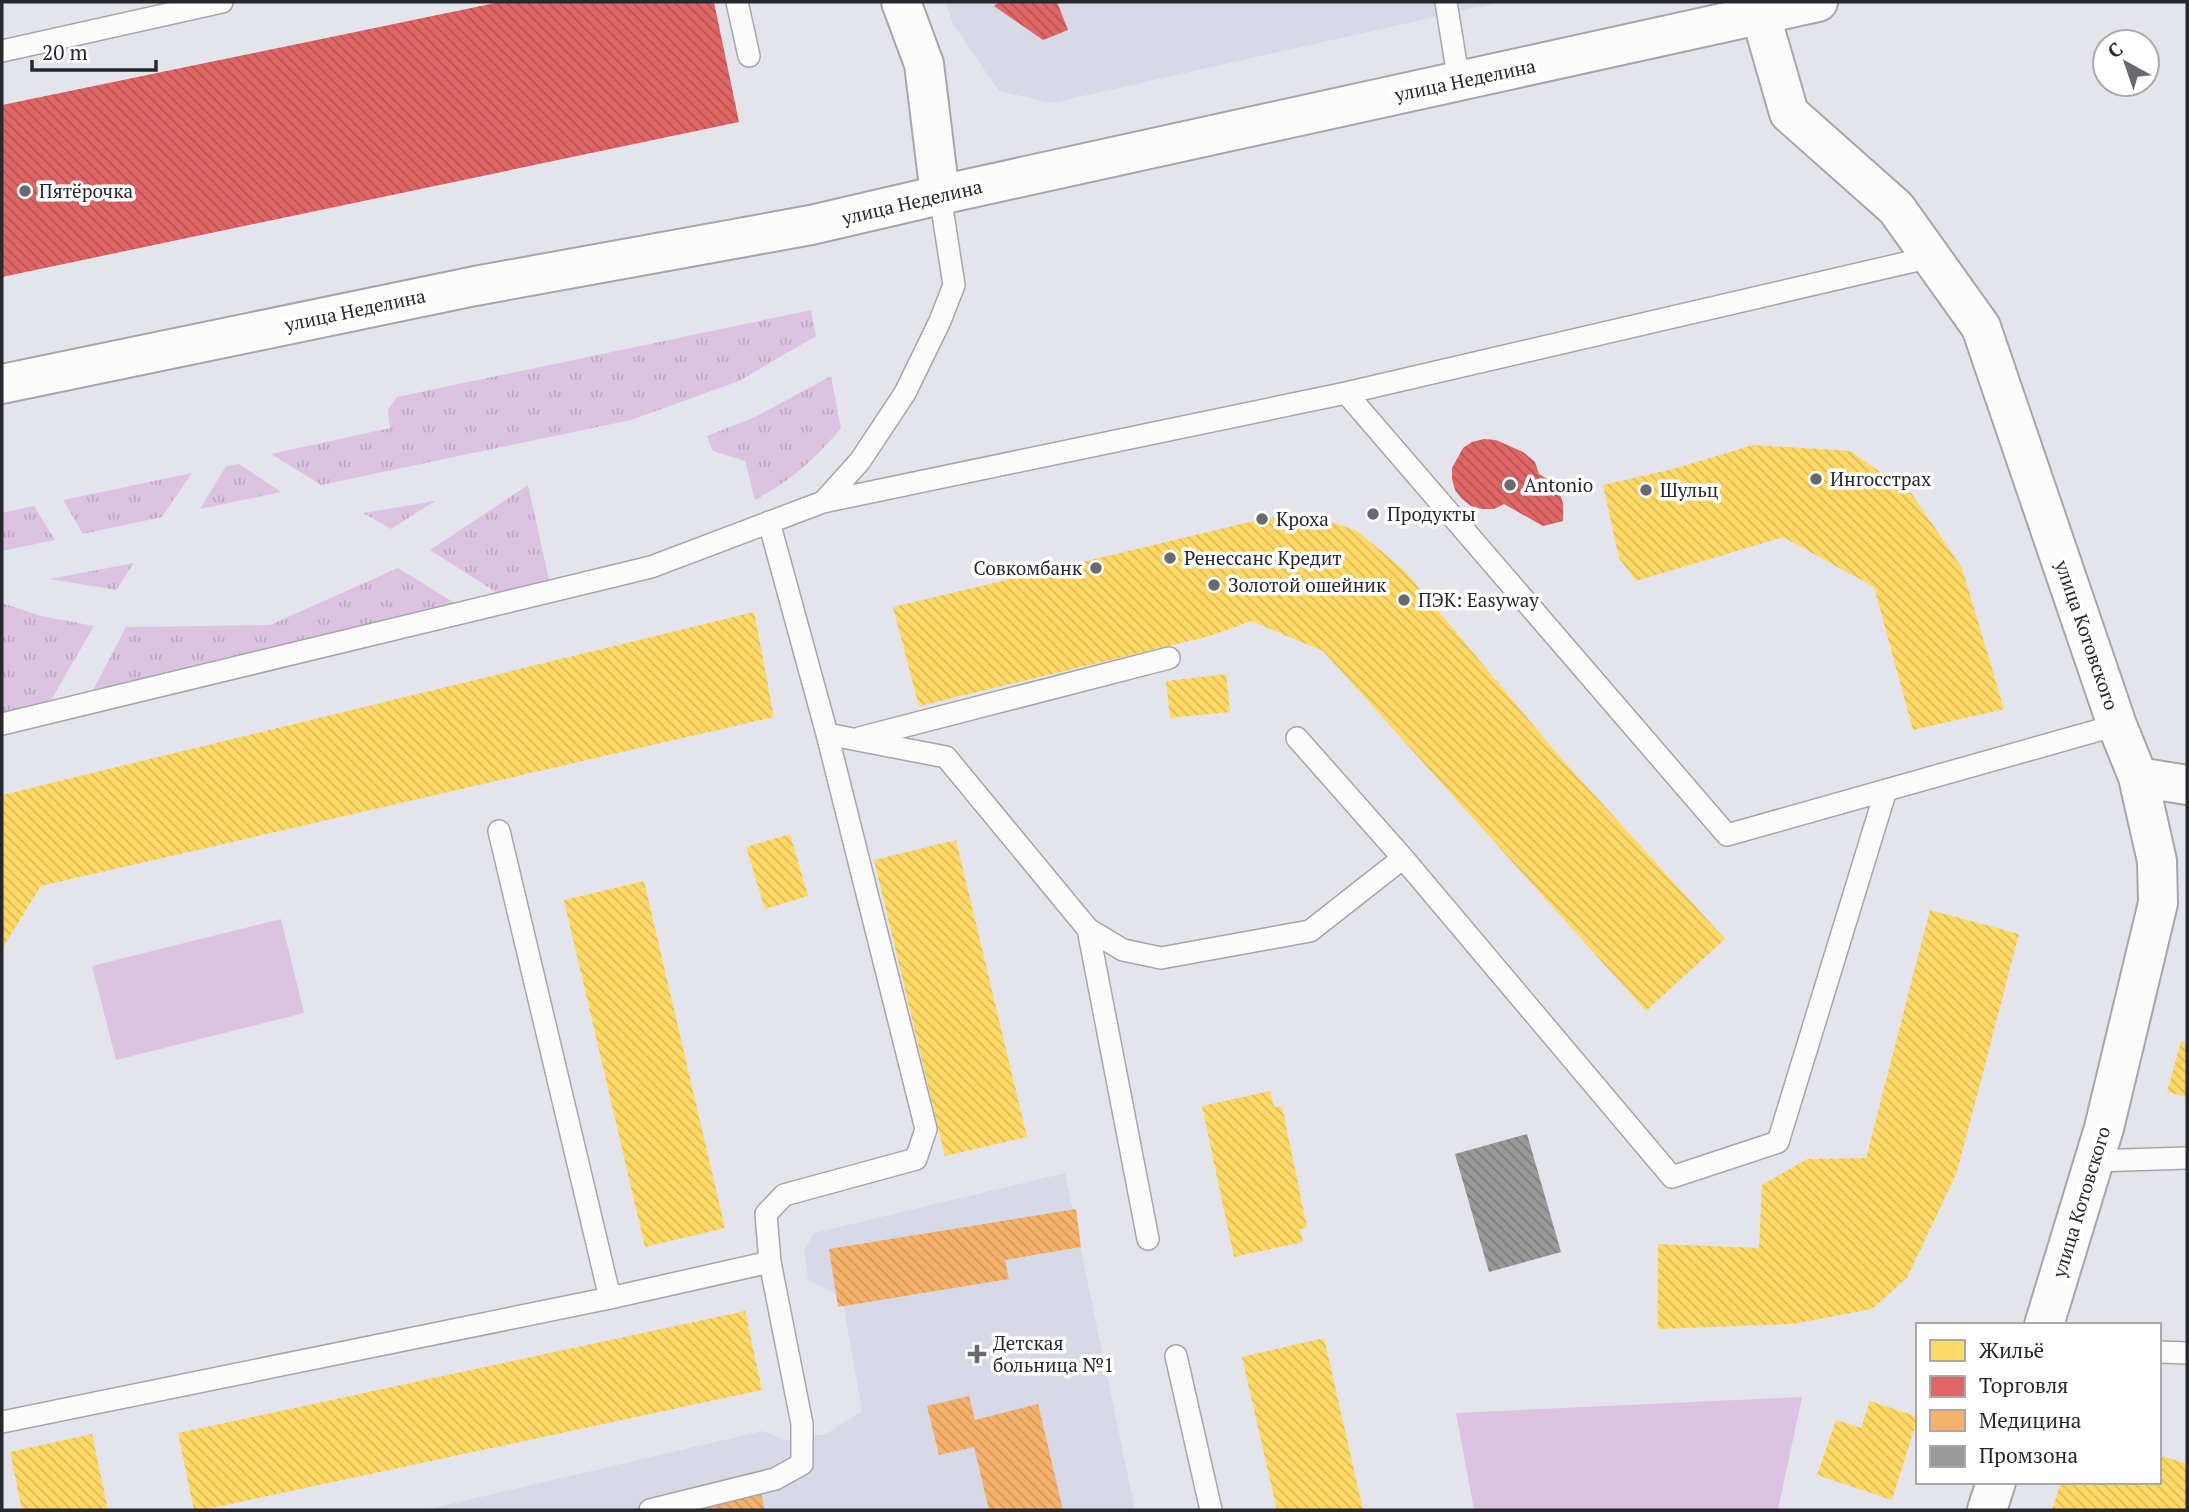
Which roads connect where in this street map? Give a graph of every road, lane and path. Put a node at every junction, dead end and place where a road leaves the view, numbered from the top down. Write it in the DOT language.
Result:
graph roads {
  1 [pos="222,2"];
  2 [pos="737,2"];
  3 [pos="901,2"];
  4 [pos="1446,2"];
  5 [pos="1818,2"];
  6 [pos="1737,13"];
  7 [pos="2,51"];
  8 [pos="749,57"];
  9 [pos="1459,82"];
  10 [pos="940,195"];
  11 [pos="1931,257"];
  12 [pos="2,384"];
  13 [pos="1346,393"];
  14 [pos="823,502"];
  15 [pos="769,522"];
  16 [pos="1169,658"];
  17 [pos="2,724"];
  18 [pos="2117,725"];
  19 [pos="827,734"];
  20 [pos="1297,738"];
  21 [pos="854,739"];
  22 [pos="2138,777"];
  23 [pos="2187,785"];
  24 [pos="1886,790"];
  25 [pos="499,831"];
  26 [pos="1403,858"];
  27 [pos="1088,929"];
  28 [pos="2187,1158"];
  29 [pos="2094,1161"];
  30 [pos="1148,1239"];
  31 [pos="771,1262"];
  32 [pos="610,1298"];
  33 [pos="2045,1323"];
  34 [pos="2161,1352"];
  35 [pos="2187,1353"];
  36 [pos="1176,1356"];
  37 [pos="2,1422"];
  38 [pos="1995,1484"];
  39 [pos="650,1510"];
  40 [pos="1211,1510"];
  41 [pos="1987,1510"];
  1 -- 7 [label="lane"];
  2 -- 8 [label="lane"];
  3 -- 10 [label="main road"];
  4 -- 9 [label="lane"];
  5 -- 6 [label="main road, улица Неделина"];
  6 -- 9 [label="main road, улица Неделина"];
  6 -- 11 [label="main road, улица Котовского"];
  9 -- 10 [label="main road, улица Неделина"];
  10 -- 12 [label="main road, улица Неделина"];
  10 -- 14 [label="lane"];
  11 -- 13 [label="lane"];
  11 -- 18 [label="main road, улица Котовского"];
  13 -- 14 [label="lane"];
  13 -- 24 [label="lane"];
  14 -- 15 [label="lane"];
  15 -- 17 [label="lane"];
  15 -- 19 [label="lane"];
  16 -- 21 [label="lane"];
  18 -- 22 [label="main road, улица Котовского"];
  18 -- 24 [label="lane"];
  19 -- 21 [label="lane"];
  19 -- 31 [label="lane"];
  20 -- 26 [label="lane"];
  21 -- 27 [label="lane"];
  22 -- 23 [label="main road"];
  22 -- 29 [label="main road, улица Котовского"];
  24 -- 26 [label="lane"];
  25 -- 32 [label="lane"];
  26 -- 27 [label="lane"];
  27 -- 30 [label="lane"];
  28 -- 29 [label="lane"];
  29 -- 33 [label="main road, улица Котовского"];
  31 -- 32 [label="lane"];
  31 -- 39 [label="lane"];
  32 -- 37 [label="lane"];
  34 -- 35 [label="lane"];
  36 -- 40 [label="lane"];
  38 -- 41 [label="main road"];
}
